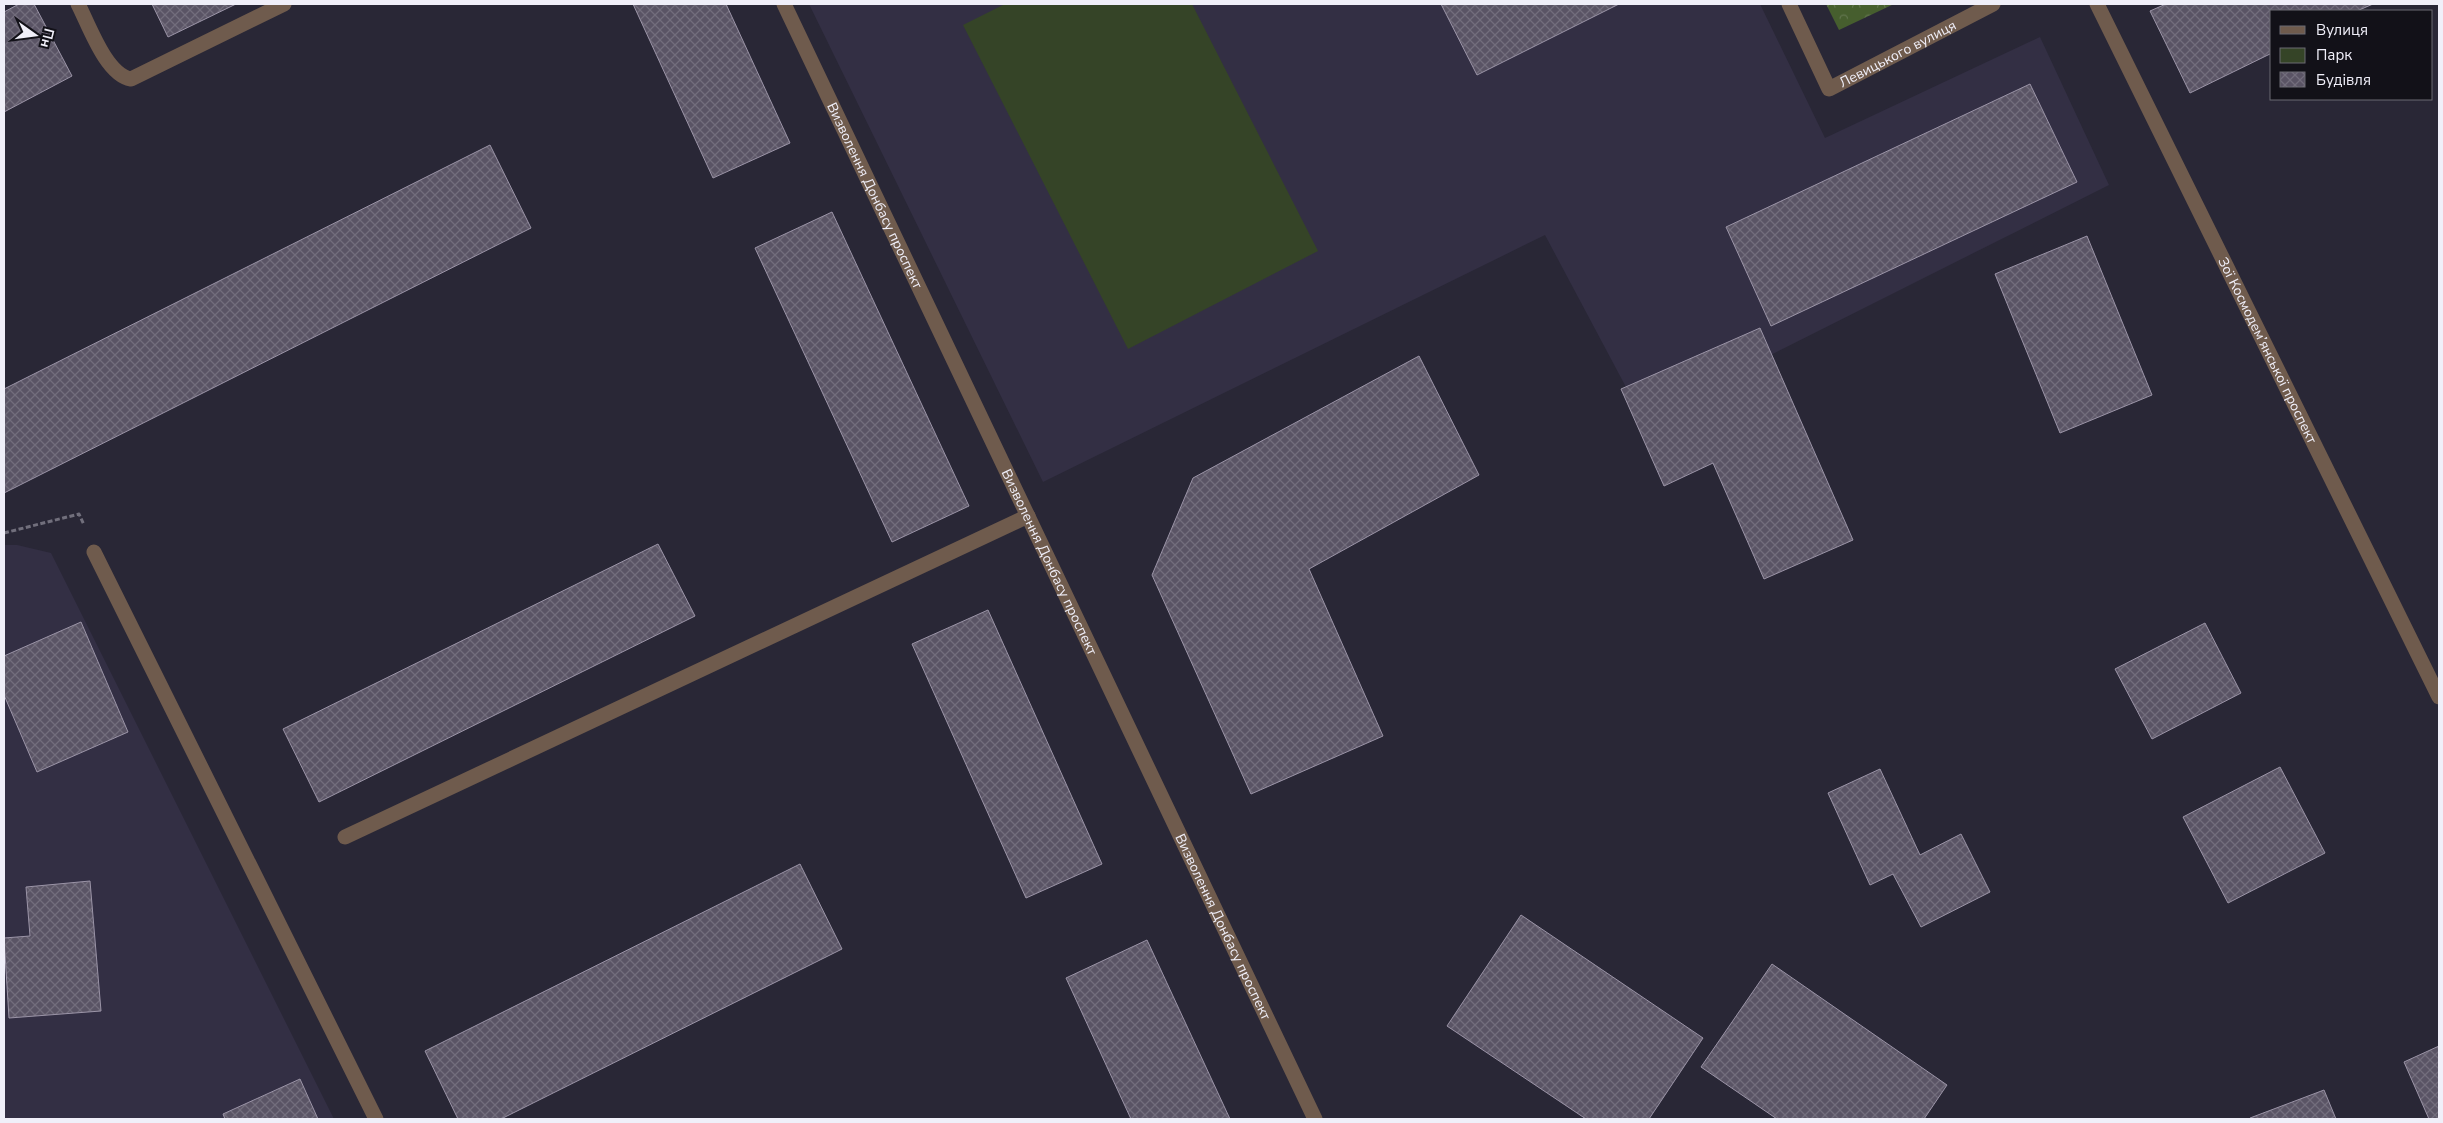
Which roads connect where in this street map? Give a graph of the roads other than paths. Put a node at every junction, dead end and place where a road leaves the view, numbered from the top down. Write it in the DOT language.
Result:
graph roads {
  1 [pos="78,4"];
  2 [pos="284,4"];
  3 [pos="784,4"];
  4 [pos="1789,4"];
  5 [pos="1993,4"];
  6 [pos="2097,4"];
  7 [pos="1028,516"];
  8 [pos="94,552"];
  9 [pos="2439,697"];
  10 [pos="345,837"];
  11 [pos="376,1119"];
  12 [pos="1315,1119"];
  1 -- 2 [label="street"];
  3 -- 7 [label="street, Визволення Донбасу проспект"];
  4 -- 5 [label="street, Левицького вулиця"];
  6 -- 9 [label="street, Зої Космодем’янської проспект"];
  7 -- 10 [label="street"];
  7 -- 12 [label="street, Визволення Донбасу проспект"];
  8 -- 11 [label="street"];
}
